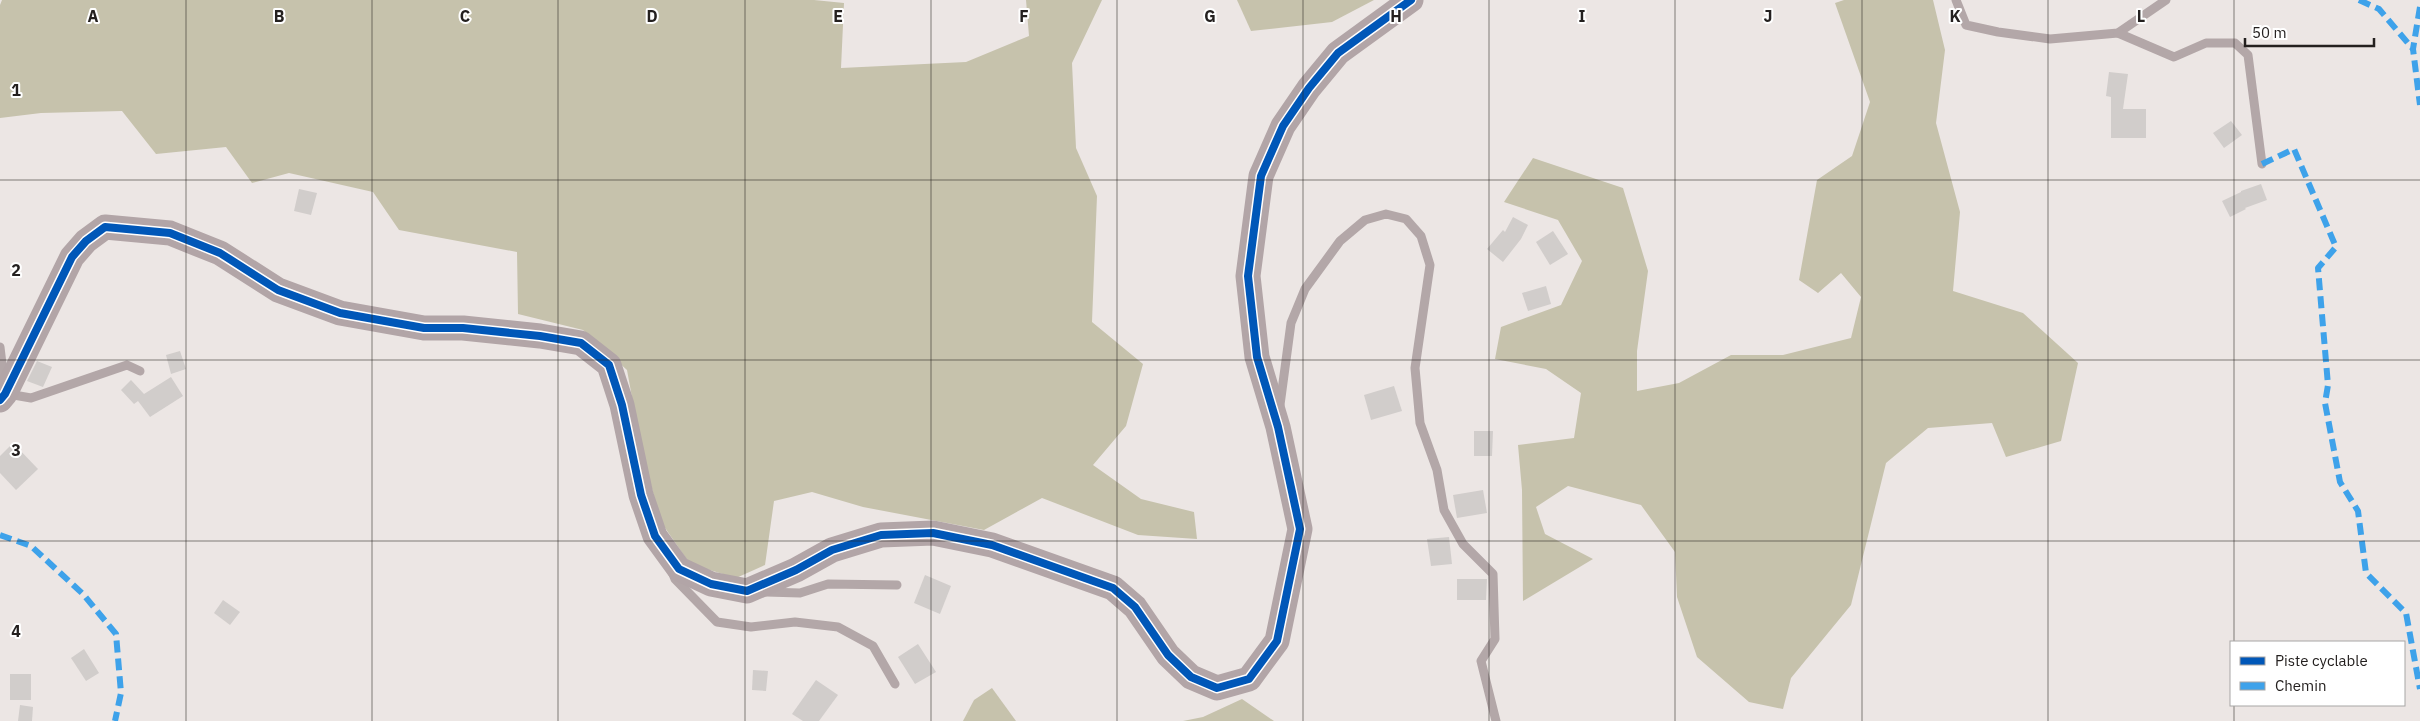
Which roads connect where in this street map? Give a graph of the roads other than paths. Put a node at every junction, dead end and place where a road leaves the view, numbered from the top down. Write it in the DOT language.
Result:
graph roads {
  1 [pos="1411,0"];
  2 [pos="1956,0"];
  3 [pos="2166,0"];
  4 [pos="2118,33"];
  5 [pos="2262,164"];
  6 [pos="0,347"];
  7 [pos="140,371"];
  8 [pos="3,397"];
  9 [pos="1278,427"];
  10 [pos="666,552"];
  11 [pos="897,585"];
  12 [pos="747,591"];
  13 [pos="895,684"];
  14 [pos="1496,721"];
  1 -- 9 [label="street"];
  2 -- 4 [label="lane"];
  3 -- 4 [label="lane"];
  4 -- 5 [label="lane"];
  6 -- 8 [label="lane"];
  7 -- 8 [label="lane"];
  8 -- 10 [label="street"];
  9 -- 12 [label="street"];
  9 -- 14 [label="lane"];
  10 -- 12 [label="street"];
  10 -- 13 [label="lane"];
  11 -- 12 [label="lane"];
}
